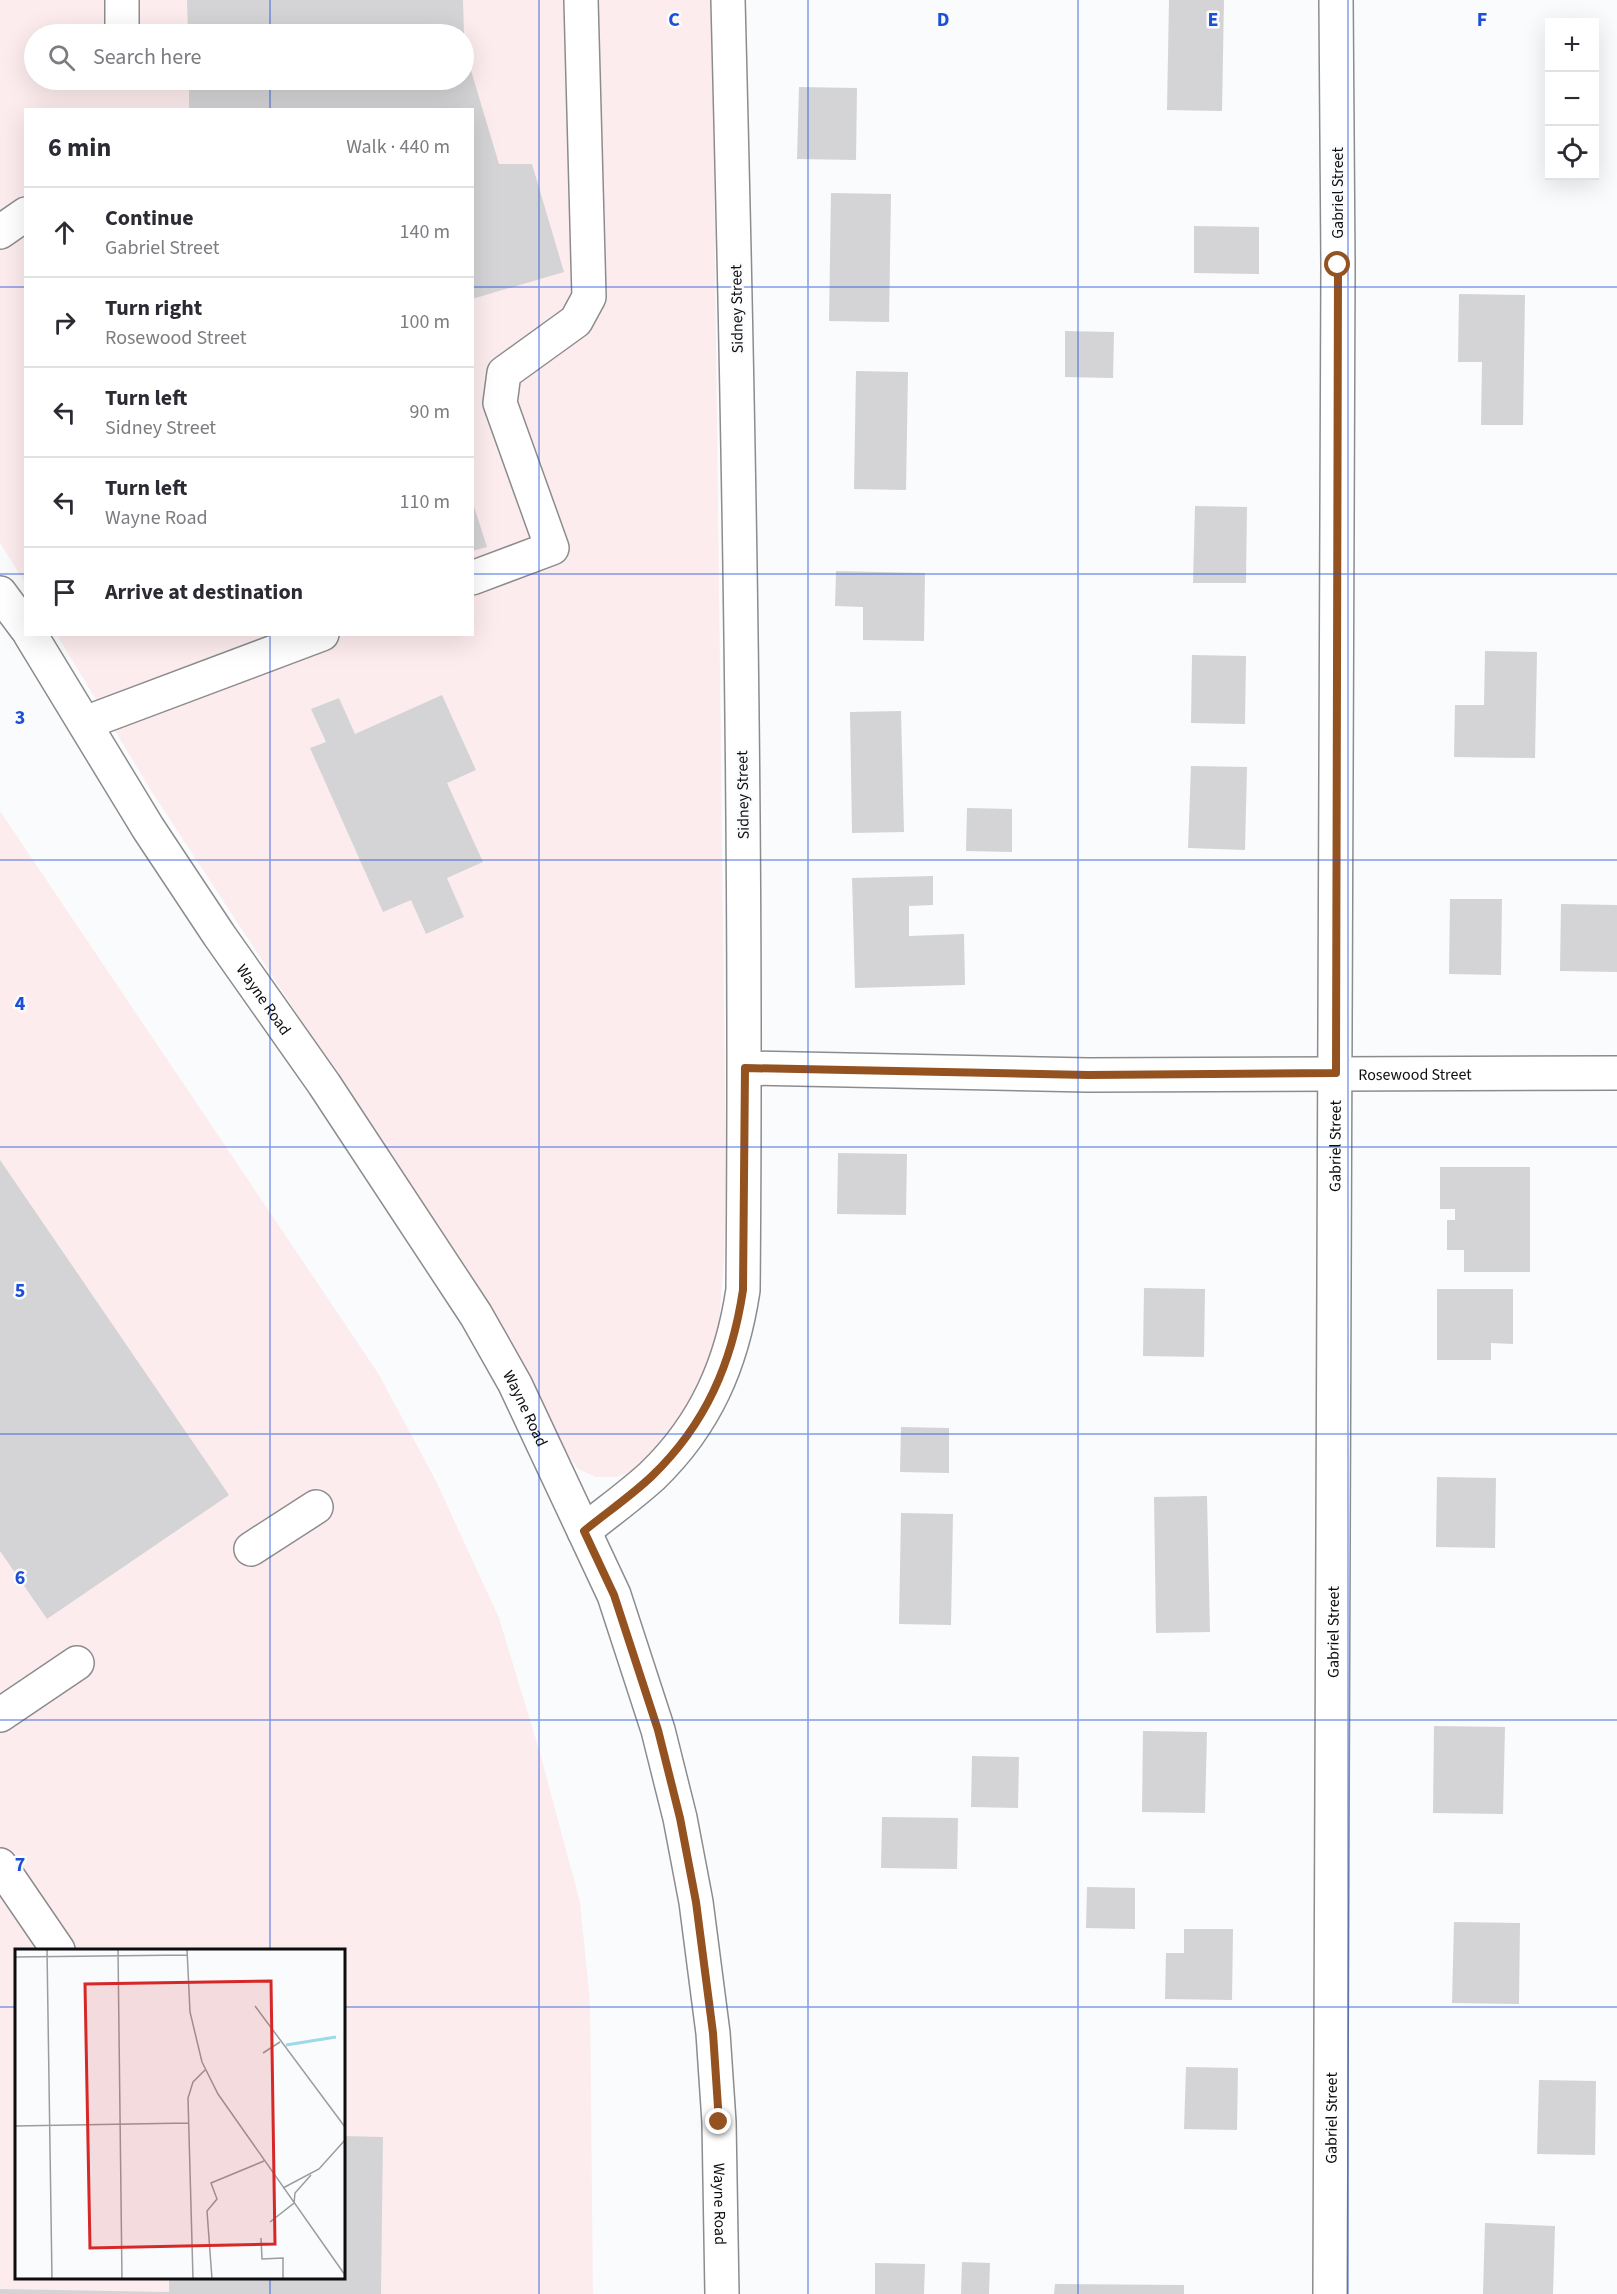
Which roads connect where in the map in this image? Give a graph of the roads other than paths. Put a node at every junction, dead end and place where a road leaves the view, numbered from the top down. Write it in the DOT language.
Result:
graph roads {
  1 [pos="122,0"];
  2 [pos="581,0"];
  3 [pos="728,0"];
  4 [pos="1336,0"];
  5 [pos="122,24"];
  6 [pos="24,215"];
  7 [pos="0,232"];
  8 [pos="474,577"];
  9 [pos="0,593"];
  10 [pos="24,625"];
  11 [pos="31,636"];
  12 [pos="317,636"];
  13 [pos="85,723"];
  14 [pos="745,1068"];
  15 [pos="1336,1073"];
  16 [pos="1617,1073"];
  17 [pos="316,1507"];
  18 [pos="584,1531"];
  19 [pos="251,1549"];
  20 [pos="77,1663"];
  21 [pos="0,1715"];
  22 [pos="0,1865"];
  23 [pos="57,1949"];
  24 [pos="722,2294"];
  25 [pos="1330,2294"];
  1 -- 5 [label="street"];
  2 -- 8 [label="street"];
  3 -- 14 [label="street, Sidney Street"];
  4 -- 15 [label="street, Gabriel Street"];
  6 -- 7 [label="street"];
  9 -- 10 [label="street"];
  11 -- 13 [label="street, Wayne Road"];
  12 -- 13 [label="street"];
  13 -- 18 [label="street, Wayne Road"];
  14 -- 15 [label="street, Rosewood Street"];
  14 -- 18 [label="street, Sidney Street"];
  15 -- 16 [label="street, Rosewood Street"];
  15 -- 25 [label="street, Gabriel Street"];
  17 -- 19 [label="street"];
  18 -- 24 [label="street, Wayne Road"];
  20 -- 21 [label="street"];
  22 -- 23 [label="street"];
}
